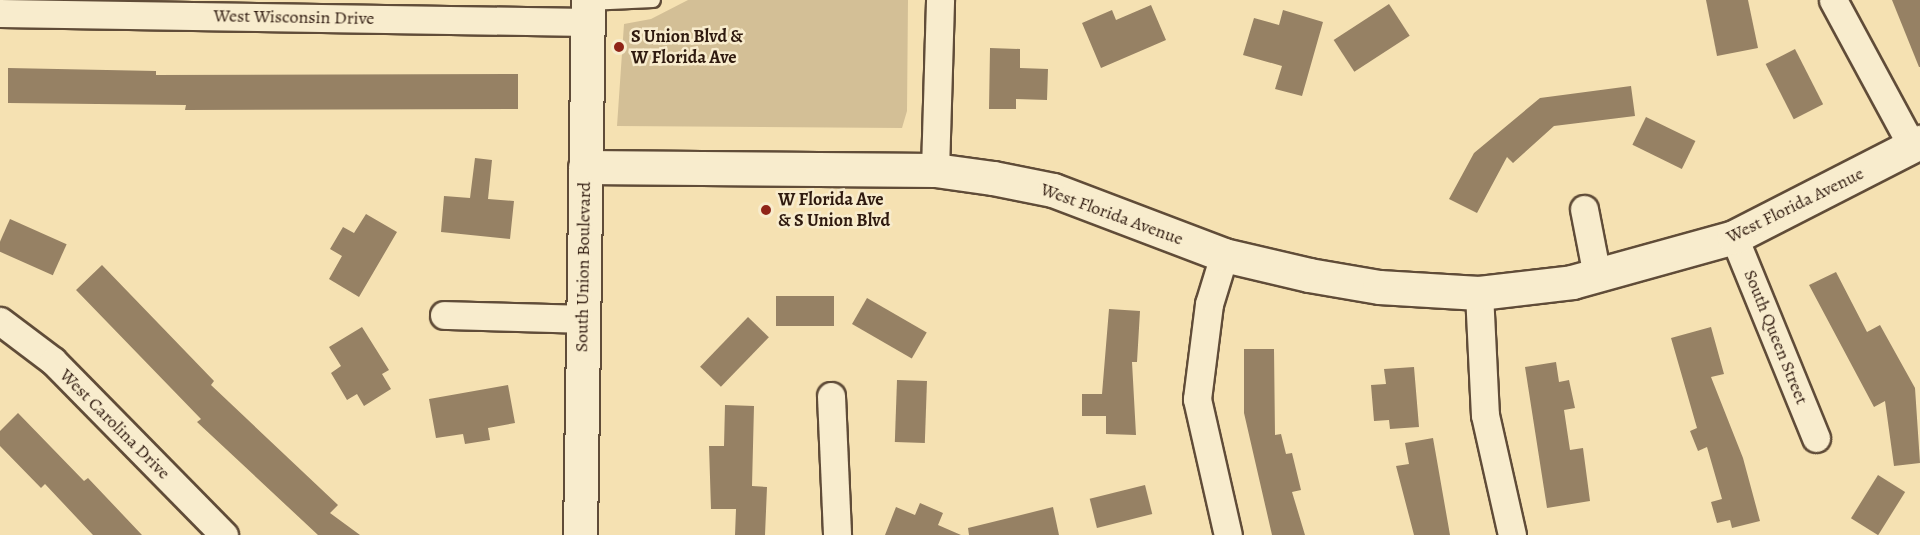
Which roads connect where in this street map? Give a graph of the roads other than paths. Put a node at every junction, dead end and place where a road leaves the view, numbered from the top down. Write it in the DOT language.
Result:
graph roads {
  1 [pos="652,0"];
  2 [pos="940,0"];
  3 [pos="1833,0"];
  4 [pos="588,8"];
  5 [pos="0,13"];
  6 [pos="1916,144"];
  7 [pos="585,167"];
  8 [pos="935,170"];
  9 [pos="1584,209"];
  10 [pos="1734,237"];
  11 [pos="1224,255"];
  12 [pos="1597,276"];
  13 [pos="1479,293"];
  14 [pos="444,315"];
  15 [pos="583,318"];
  16 [pos="0,321"];
  17 [pos="831,396"];
  18 [pos="1816,438"];
  19 [pos="224,535"];
  20 [pos="580,535"];
  21 [pos="837,535"];
  22 [pos="1228,535"];
  23 [pos="1512,535"];
  1 -- 4 [label="lane"];
  2 -- 8 [label="street"];
  3 -- 6 [label="street"];
  4 -- 5 [label="street, West Wisconsin Drive"];
  4 -- 7 [label="street, South Union Boulevard"];
  6 -- 10 [label="street, West Florida Avenue"];
  7 -- 8 [label="street, West Florida Avenue"];
  7 -- 15 [label="street, South Union Boulevard"];
  8 -- 11 [label="street, West Florida Avenue"];
  9 -- 12 [label="street"];
  10 -- 12 [label="street, West Florida Avenue"];
  10 -- 18 [label="street, South Queen Street"];
  11 -- 13 [label="street, West Florida Avenue"];
  11 -- 22 [label="street"];
  12 -- 13 [label="street, West Florida Avenue"];
  13 -- 23 [label="street"];
  14 -- 15 [label="street"];
  15 -- 20 [label="street, South Union Boulevard"];
  16 -- 19 [label="street, West Carolina Drive"];
  17 -- 21 [label="street"];
}
